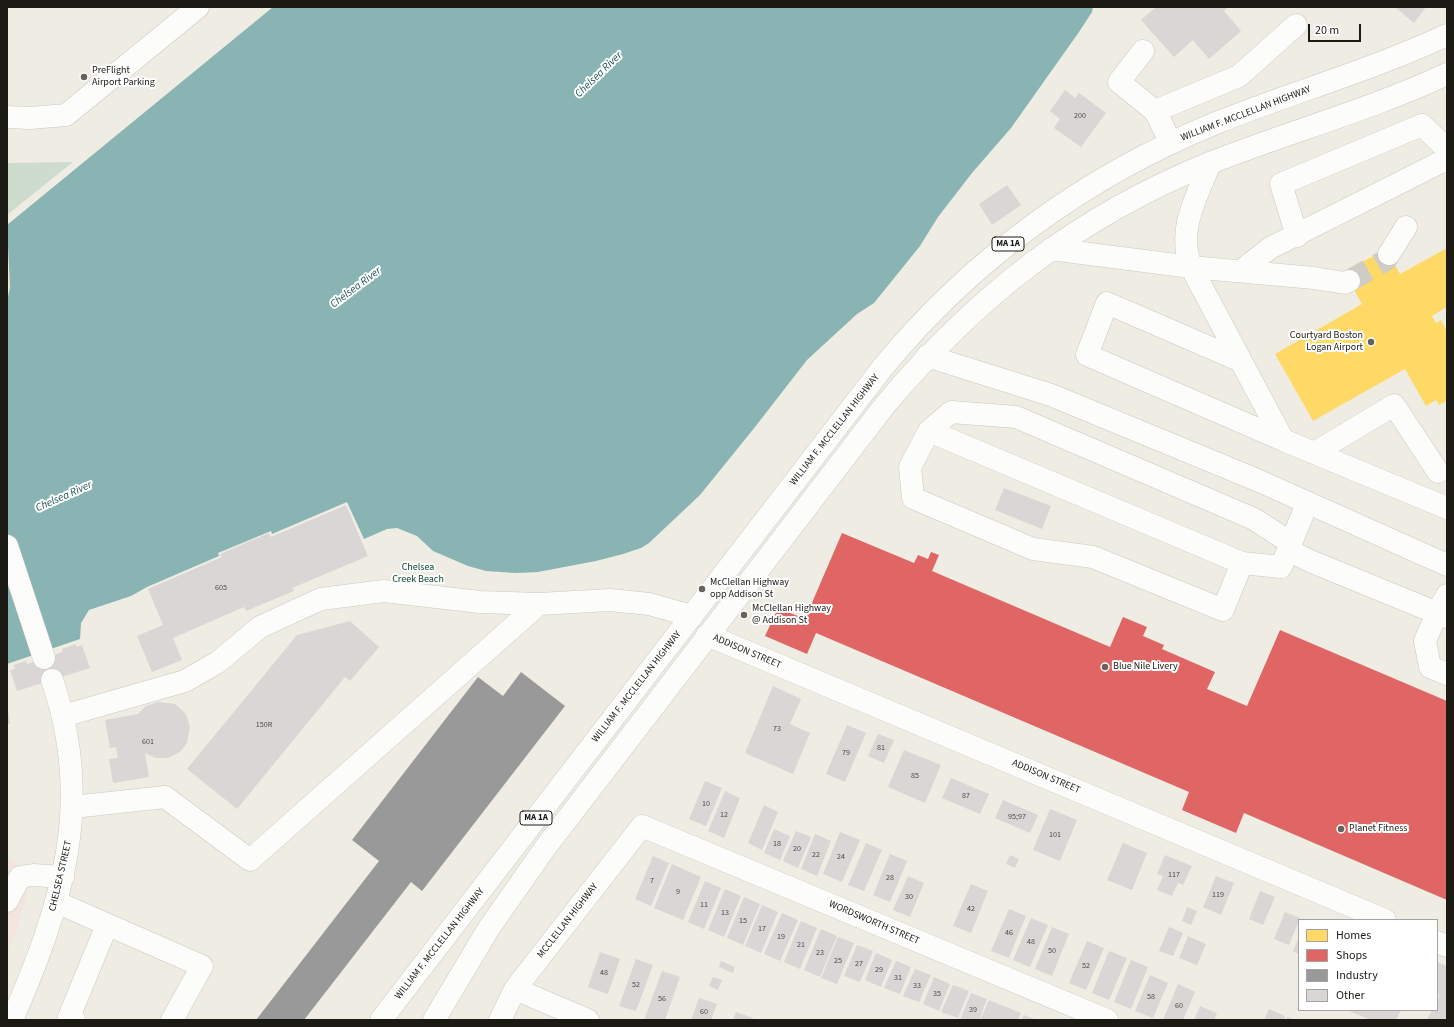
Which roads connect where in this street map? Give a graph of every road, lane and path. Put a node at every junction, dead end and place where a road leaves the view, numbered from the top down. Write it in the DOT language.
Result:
graph roads {
  1 [pos="198,7"];
  2 [pos="1296,24"];
  3 [pos="1447,34"];
  4 [pos="1143,51"];
  5 [pos="1447,74"];
  6 [pos="1155,111"];
  7 [pos="7,117"];
  8 [pos="1171,143"];
  9 [pos="1447,149"];
  10 [pos="1447,159"];
  11 [pos="1210,163"];
  12 [pos="1406,227"];
  13 [pos="1297,236"];
  14 [pos="1051,249"];
  15 [pos="1389,254"];
  16 [pos="1191,267"];
  17 [pos="1241,271"];
  18 [pos="1349,281"];
  19 [pos="928,356"];
  20 [pos="1241,361"];
  21 [pos="929,431"];
  22 [pos="1283,440"];
  23 [pos="1314,453"];
  24 [pos="1442,469"];
  25 [pos="1405,490"];
  26 [pos="1307,504"];
  27 [pos="1447,508"];
  28 [pos="7,546"];
  29 [pos="1290,547"];
  30 [pos="1242,563"];
  31 [pos="1447,565"];
  32 [pos="539,604"];
  33 [pos="1444,608"];
  34 [pos="692,616"];
  35 [pos="708,635"];
  36 [pos="44,658"];
  37 [pos="1447,674"];
  38 [pos="73,807"];
  39 [pos="642,826"];
  40 [pos="63,877"];
  41 [pos="7,901"];
  42 [pos="56,902"];
  43 [pos="1383,919"];
  44 [pos="107,925"];
  45 [pos="515,989"];
  46 [pos="12,1020"];
  47 [pos="74,1020"];
  48 [pos="172,1020"];
  49 [pos="381,1020"];
  50 [pos="434,1020"];
  51 [pos="500,1020"];
  52 [pos="588,1020"];
  53 [pos="1107,1020"];
  1 -- 7 [label="main road"];
  2 -- 6 [label="main road"];
  3 -- 8 [label="main road, WILLIAM F. MCCLELLAN HIGHWAY / MA 1A"];
  4 -- 6 [label="main road"];
  5 -- 11 [label="main road, MA 1A"];
  6 -- 8 [label="main road"];
  8 -- 34 [label="main road, WILLIAM F. MCCLELLAN HIGHWAY / MA 1A"];
  9 -- 13 [label="main road"];
  10 -- 13 [label="main road"];
  11 -- 14 [label="main road, MA 1A"];
  11 -- 16 [label="main road"];
  12 -- 15 [label="main road"];
  13 -- 17 [label="main road"];
  14 -- 16 [label="main road"];
  14 -- 19 [label="main road, MA 1A"];
  16 -- 17 [label="main road"];
  16 -- 20 [label="main road"];
  17 -- 18 [label="main road"];
  19 -- 26 [label="main road"];
  19 -- 35 [label="main road, MA 1A"];
  20 -- 22 [label="main road"];
  20 -- 22 [label="main road"];
  21 -- 29 [label="main road"];
  21 -- 30 [label="main road"];
  21 -- 30 [label="main road"];
  22 -- 23 [label="main road"];
  23 -- 24 [label="main road"];
  23 -- 25 [label="main road"];
  24 -- 25 [label="main road"];
  25 -- 27 [label="main road"];
  26 -- 29 [label="main road"];
  26 -- 31 [label="main road"];
  28 -- 36 [label="main road"];
  29 -- 30 [label="main road"];
  29 -- 33 [label="main road"];
  32 -- 34 [label="main road"];
  32 -- 38 [label="main road"];
  32 -- 38 [label="main road, CHELSEA STREET"];
  33 -- 37 [label="main road"];
  34 -- 49 [label="main road, WILLIAM F. MCCLELLAN HIGHWAY / MA 1A"];
  35 -- 43 [label="main road, ADDISON STREET"];
  35 -- 50 [label="main road, MA 1A"];
  38 -- 40 [label="main road, CHELSEA STREET"];
  39 -- 45 [label="main road, MCCLELLAN HIGHWAY"];
  39 -- 53 [label="main road, WORDSWORTH STREET"];
  40 -- 41 [label="main road"];
  40 -- 42 [label="main road, CHELSEA STREET"];
  42 -- 44 [label="main road"];
  42 -- 46 [label="main road, CHELSEA STREET"];
  44 -- 47 [label="main road"];
  44 -- 48 [label="main road"];
  45 -- 51 [label="main road, MCCLELLAN HIGHWAY"];
  45 -- 52 [label="main road"];
}
